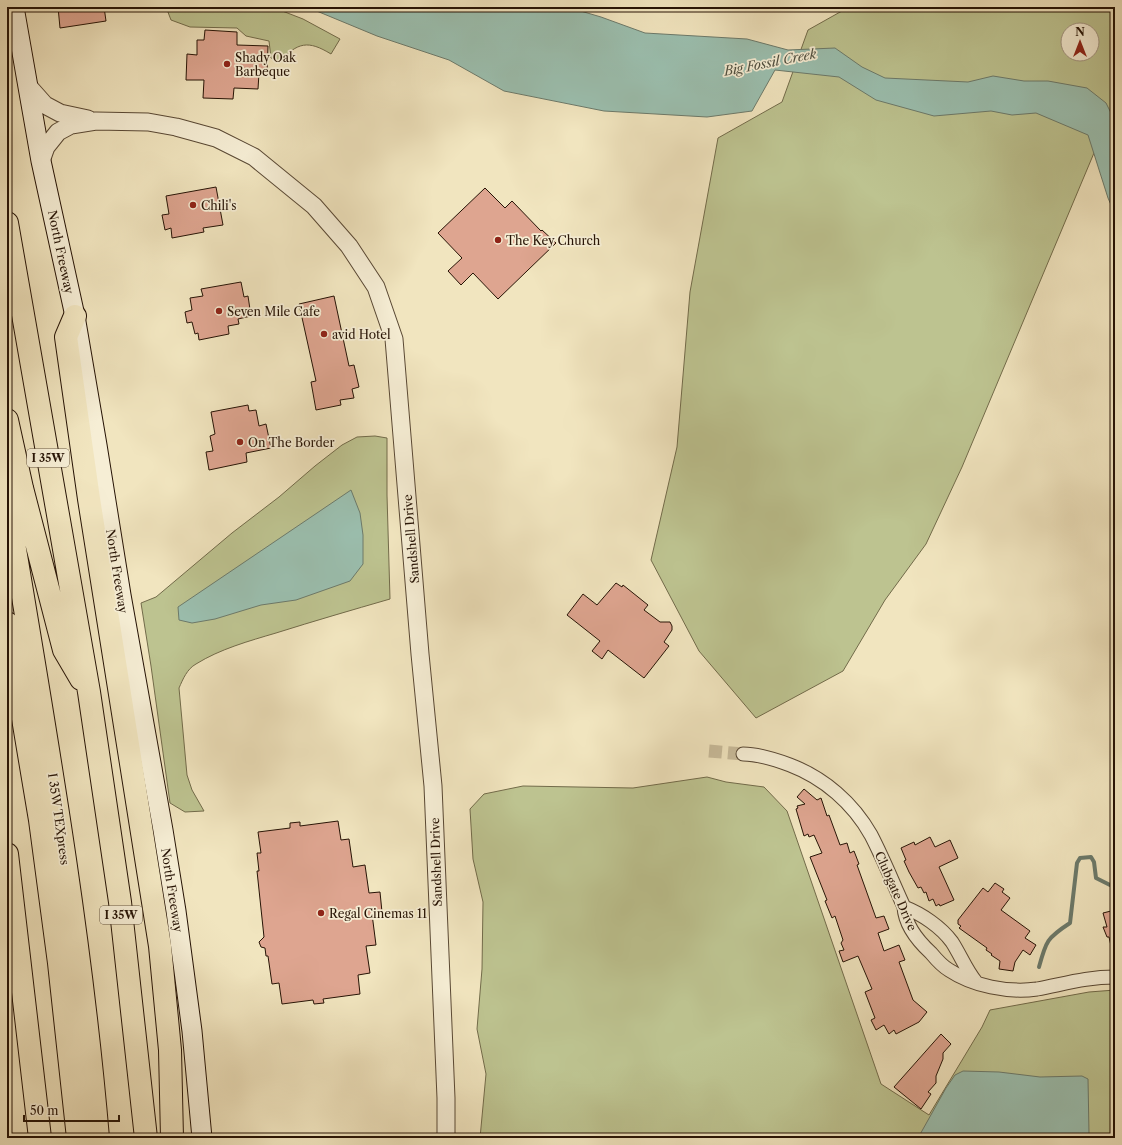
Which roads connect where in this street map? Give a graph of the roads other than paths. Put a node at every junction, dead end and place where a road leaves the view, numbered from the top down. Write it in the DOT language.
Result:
graph roads {
  1 [pos="14,7"];
  2 [pos="29,87"];
  3 [pos="96,121"];
  4 [pos="41,161"];
  5 [pos="7,223"];
  6 [pos="74,316"];
  7 [pos="7,420"];
  8 [pos="7,501"];
  9 [pos="7,623"];
  10 [pos="89,692"];
  11 [pos="743,754"];
  12 [pos="7,854"];
  13 [pos="904,907"];
  14 [pos="7,959"];
  15 [pos="1115,977"];
  16 [pos="976,982"];
  17 [pos="38,1111"];
  18 [pos="40,1138"];
  19 [pos="78,1138"];
  20 [pos="98,1138"];
  21 [pos="146,1138"];
  22 [pos="172,1138"];
  23 [pos="202,1138"];
  24 [pos="446,1138"];
  1 -- 2 [label="main road, North Freeway"];
  2 -- 3 [label="street, Sandshell Drive"];
  2 -- 4 [label="main road, North Freeway"];
  3 -- 4 [label="street, Sandshell Drive"];
  3 -- 24 [label="street, Sandshell Drive"];
  4 -- 6 [label="main road, North Freeway"];
  5 -- 10 [label="highway, I 35W"];
  6 -- 22 [label="highway"];
  6 -- 23 [label="main road, North Freeway"];
  7 -- 10 [label="highway"];
  8 -- 20 [label="highway, I 35W TEXpress"];
  9 -- 19 [label="highway, I 35W TEXpress"];
  10 -- 21 [label="highway, I 35W"];
  11 -- 13 [label="street, Clubgate Drive"];
  12 -- 17 [label="highway"];
  13 -- 16 [label="street"];
  13 -- 16 [label="street, Clubgate Drive"];
  14 -- 17 [label="highway"];
  15 -- 16 [label="street, Clubgate Drive"];
  17 -- 18 [label="highway"];
}
